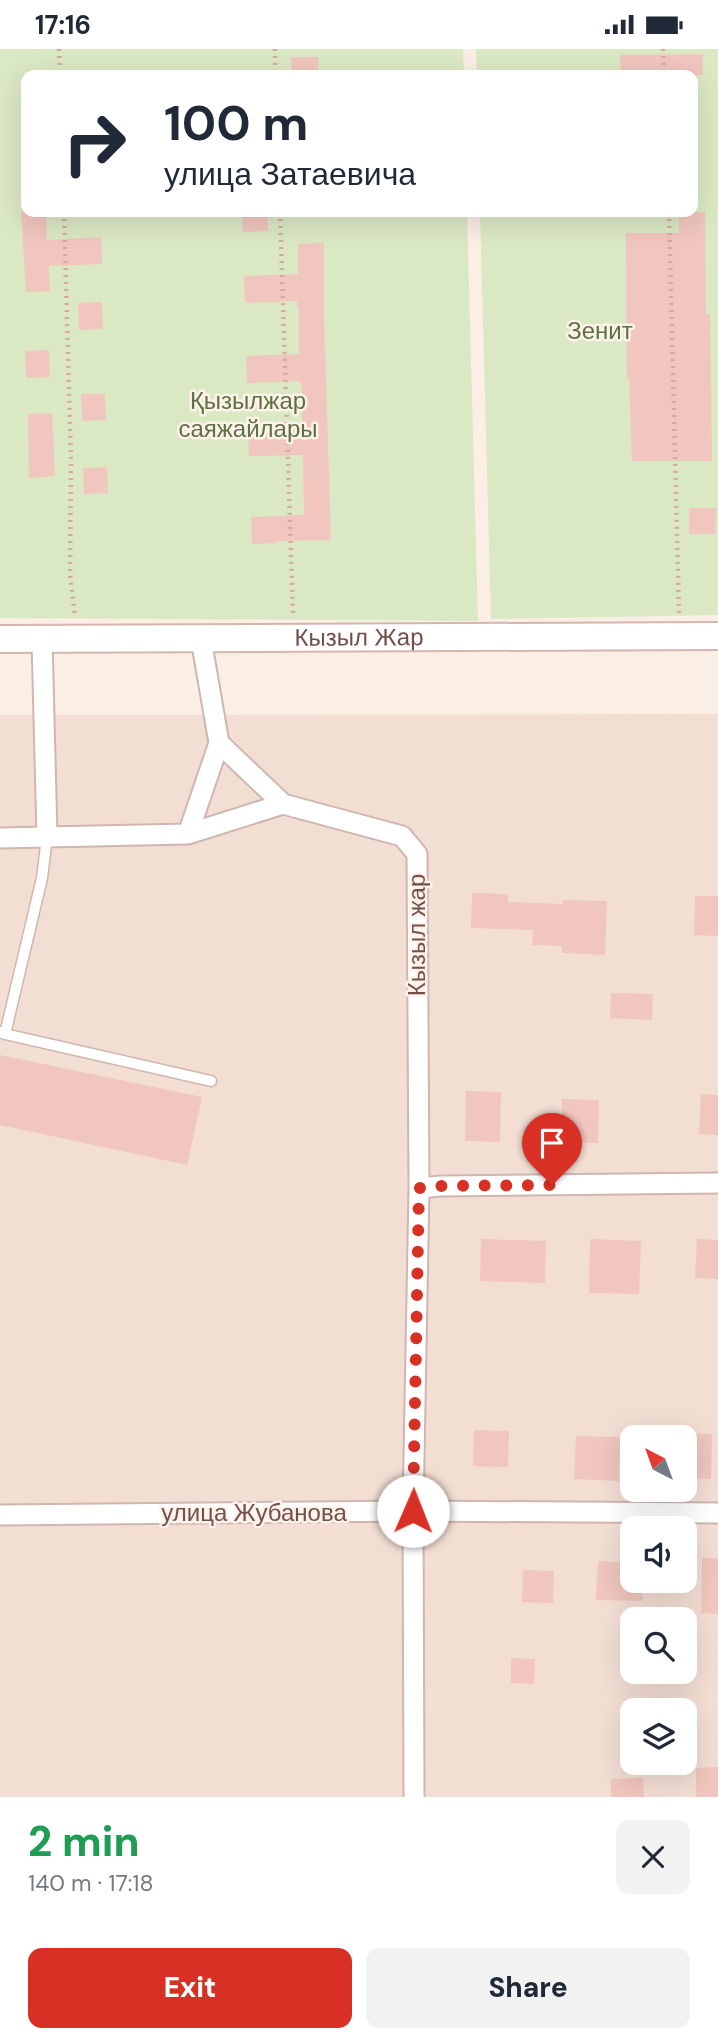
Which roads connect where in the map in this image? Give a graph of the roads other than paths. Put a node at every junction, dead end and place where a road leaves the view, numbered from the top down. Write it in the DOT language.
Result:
graph roads {
  1 [pos="718,636"];
  2 [pos="0,639"];
  3 [pos="43,639"];
  4 [pos="201,639"];
  5 [pos="219,743"];
  6 [pos="283,804"];
  7 [pos="188,834"];
  8 [pos="47,837"];
  9 [pos="0,838"];
  10 [pos="2,1033"];
  11 [pos="211,1081"];
  12 [pos="718,1183"];
  13 [pos="419,1188"];
  14 [pos="413,1511"];
  15 [pos="718,1513"];
  16 [pos="0,1515"];
  17 [pos="414,1797"];
  1 -- 4 [label="main road, Кызыл Жар"];
  2 -- 3 [label="main road, Кызыл Жар"];
  3 -- 4 [label="main road, Кызыл Жар"];
  3 -- 8 [label="street"];
  4 -- 5 [label="street"];
  5 -- 6 [label="street, Кызыл жар"];
  5 -- 7 [label="street"];
  6 -- 7 [label="street"];
  6 -- 13 [label="street, Кызыл жар"];
  7 -- 8 [label="street"];
  8 -- 9 [label="street"];
  8 -- 10 [label="lane"];
  10 -- 11 [label="lane"];
  12 -- 13 [label="street"];
  13 -- 14 [label="street, Кызыл жар"];
  14 -- 15 [label="street, улица Жубанова"];
  14 -- 16 [label="street, улица Жубанова"];
  14 -- 17 [label="street, Кызыл жар"];
}
